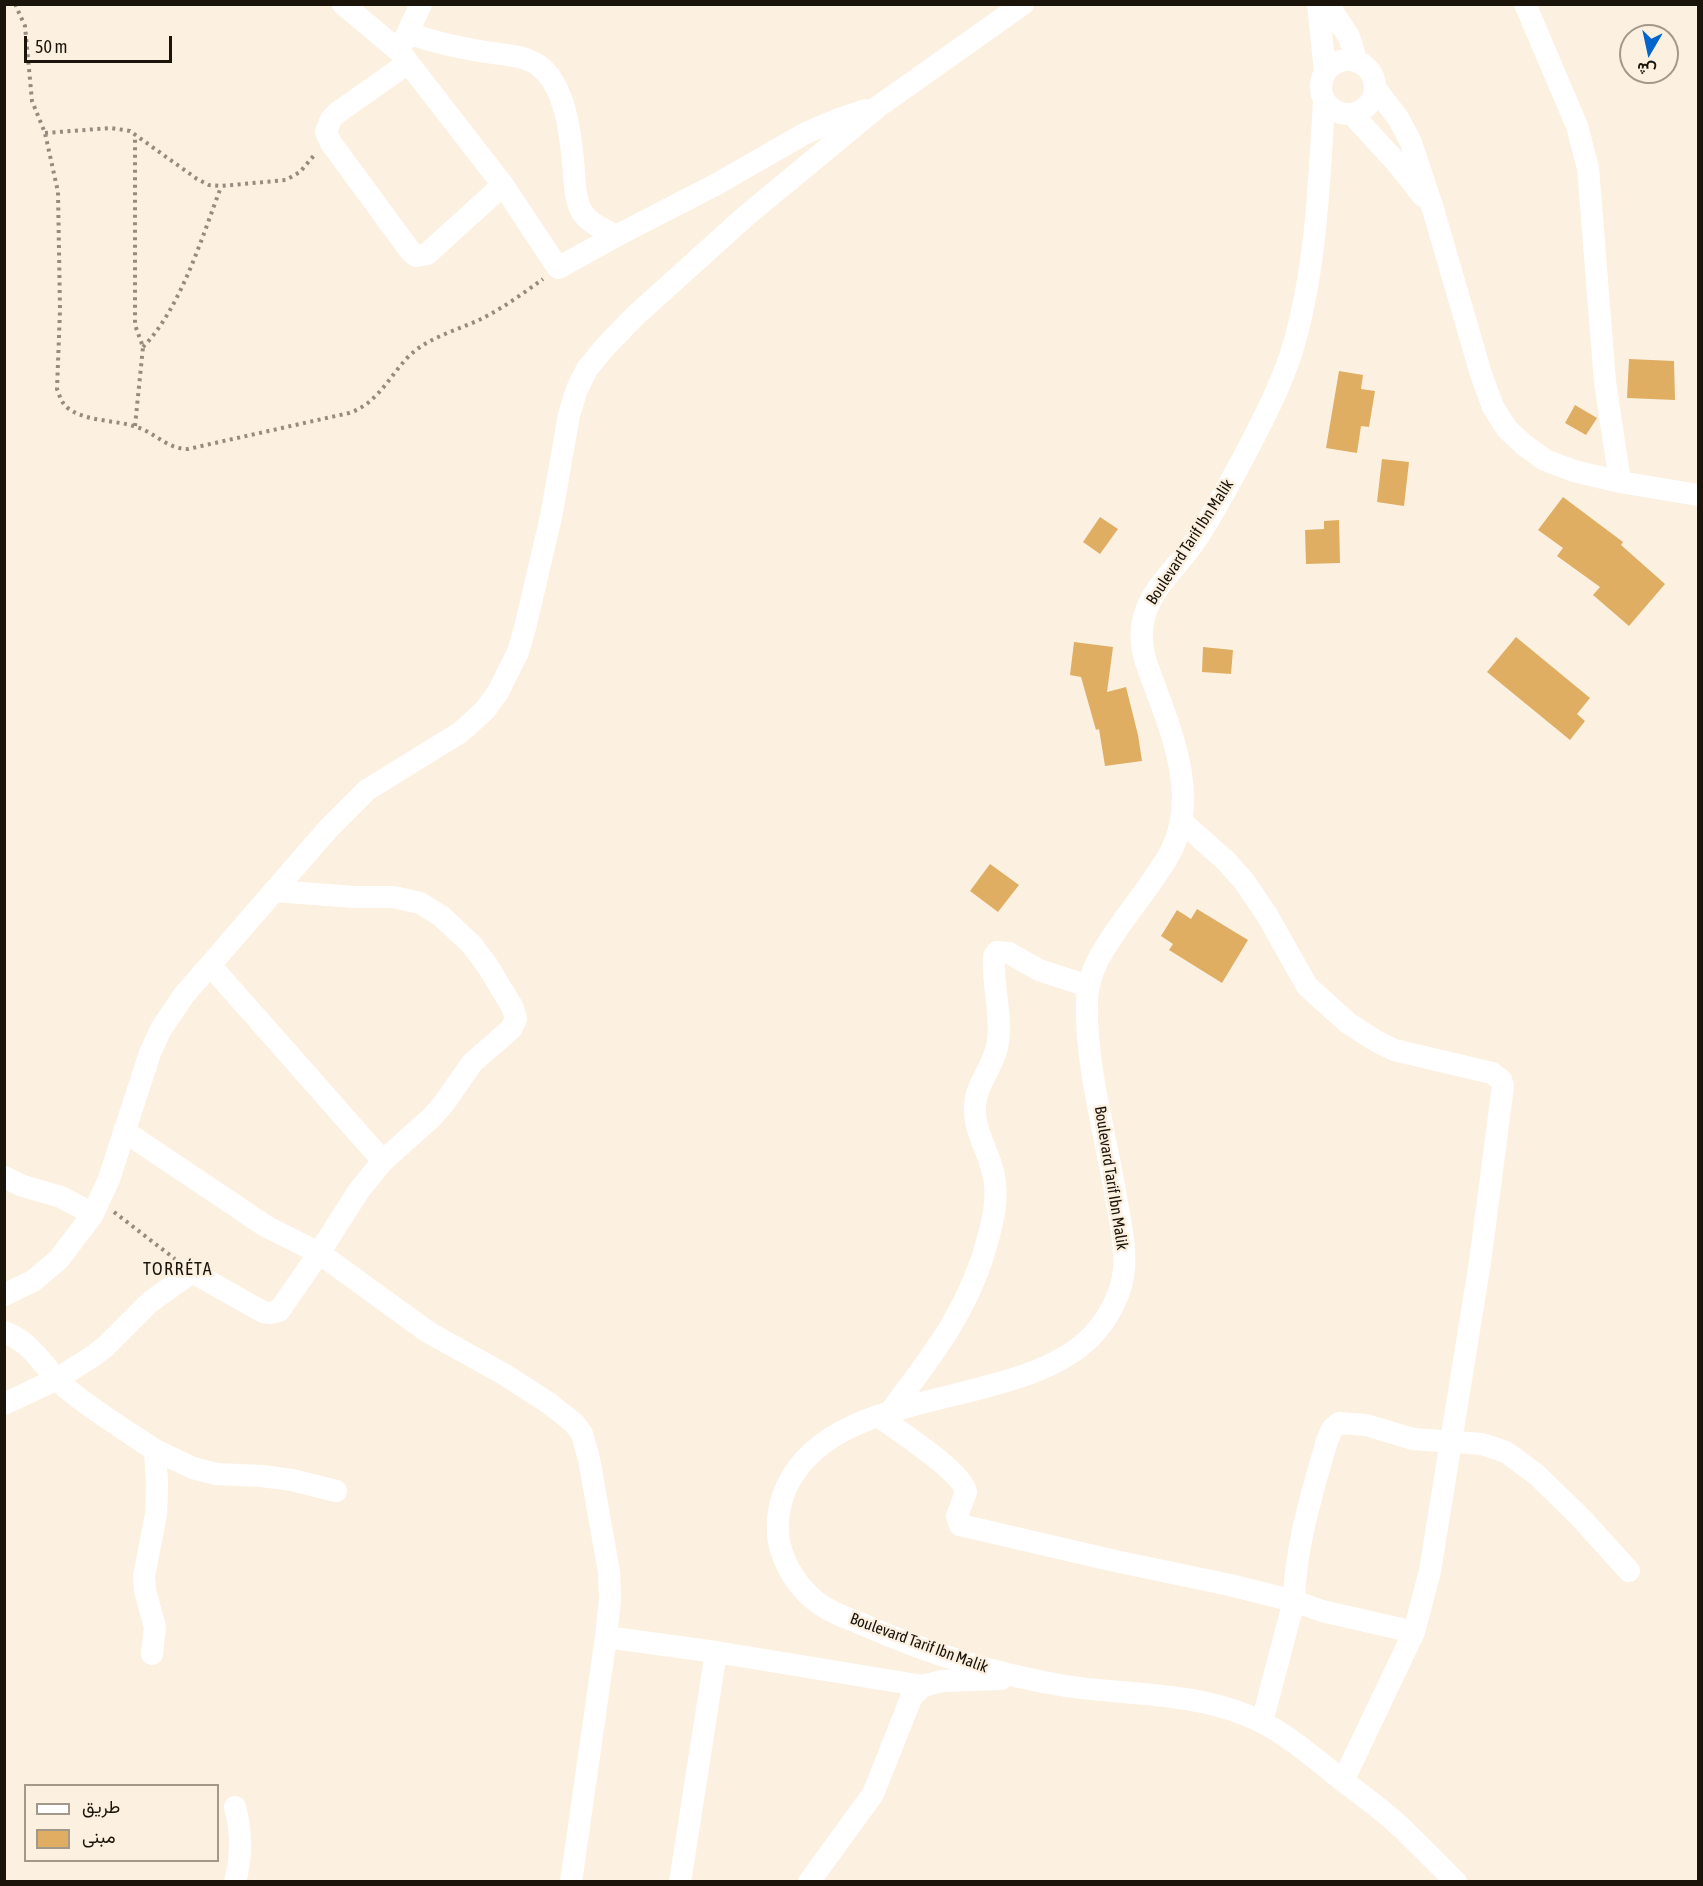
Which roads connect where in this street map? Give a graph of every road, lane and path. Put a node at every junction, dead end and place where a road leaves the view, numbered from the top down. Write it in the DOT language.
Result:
graph roads {
  1 [pos="15,4"];
  2 [pos="342,4"];
  3 [pos="421,4"];
  4 [pos="1023,4"];
  5 [pos="1318,4"];
  6 [pos="1328,4"];
  7 [pos="1525,4"];
  8 [pos="405,49"];
  9 [pos="1358,62"];
  10 [pos="1325,71"];
  11 [pos="1375,88"];
  12 [pos="1324,102"];
  13 [pos="879,106"];
  14 [pos="1348,114"];
  15 [pos="45,134"];
  16 [pos="135,135"];
  17 [pos="328,138"];
  18 [pos="1322,145"];
  19 [pos="503,185"];
  20 [pos="221,186"];
  21 [pos="1433,209"];
  22 [pos="616,236"];
  23 [pos="558,268"];
  24 [pos="143,347"];
  25 [pos="135,426"];
  26 [pos="1620,482"];
  27 [pos="1698,495"];
  28 [pos="1181,821"];
  29 [pos="274,891"];
  30 [pos="210,965"];
  31 [pos="1088,986"];
  32 [pos="124,1131"];
  33 [pos="383,1161"];
  34 [pos="4,1177"];
  35 [pos="97,1207"];
  36 [pos="319,1253"];
  37 [pos="192,1272"];
  38 [pos="4,1295"];
  39 [pos="4,1332"];
  40 [pos="57,1379"];
  41 [pos="4,1404"];
  42 [pos="883,1415"];
  43 [pos="1450,1442"];
  44 [pos="155,1450"];
  45 [pos="336,1491"];
  46 [pos="1629,1571"];
  47 [pos="1294,1601"];
  48 [pos="1414,1632"];
  49 [pos="606,1636"];
  50 [pos="716,1652"];
  51 [pos="152,1654"];
  52 [pos="1024,1679"];
  53 [pos="923,1686"];
  54 [pos="1262,1722"];
  55 [pos="1343,1781"];
  56 [pos="235,1807"];
  57 [pos="235,1881"];
  58 [pos="571,1881"];
  59 [pos="680,1881"];
  60 [pos="809,1881"];
  61 [pos="1456,1881"];
  1 -- 15 [label="path"];
  2 -- 8 [label="street"];
  3 -- 8 [label="street"];
  4 -- 13 [label="street"];
  5 -- 10 [label="street"];
  6 -- 9 [label="street"];
  7 -- 26 [label="street"];
  8 -- 17 [label="street"];
  8 -- 19 [label="street"];
  8 -- 22 [label="street"];
  9 -- 10 [label="street"];
  9 -- 11 [label="street"];
  10 -- 12 [label="street"];
  11 -- 14 [label="street"];
  11 -- 21 [label="street"];
  12 -- 14 [label="street"];
  12 -- 18 [label="street, Boulevard Tarif Ibn Malik"];
  13 -- 22 [label="street"];
  13 -- 29 [label="street"];
  14 -- 18 [label="street"];
  14 -- 21 [label="street"];
  15 -- 16 [label="path"];
  15 -- 25 [label="path"];
  16 -- 20 [label="path"];
  16 -- 24 [label="path"];
  17 -- 19 [label="street"];
  17 -- 20 [label="path"];
  18 -- 28 [label="street, Boulevard Tarif Ibn Malik"];
  19 -- 23 [label="street"];
  20 -- 24 [label="path"];
  21 -- 26 [label="street"];
  22 -- 23 [label="street"];
  23 -- 25 [label="path"];
  24 -- 25 [label="path"];
  26 -- 27 [label="street"];
  28 -- 31 [label="street, Boulevard Tarif Ibn Malik"];
  28 -- 43 [label="street"];
  29 -- 30 [label="street"];
  29 -- 33 [label="street"];
  30 -- 32 [label="street"];
  30 -- 33 [label="street"];
  31 -- 42 [label="street, Boulevard Tarif Ibn Malik"];
  31 -- 42 [label="street"];
  32 -- 35 [label="street"];
  32 -- 36 [label="street"];
  33 -- 36 [label="street"];
  34 -- 35 [label="street"];
  35 -- 37 [label="path"];
  35 -- 38 [label="street"];
  36 -- 37 [label="street"];
  36 -- 49 [label="street"];
  37 -- 40 [label="street"];
  39 -- 40 [label="street"];
  40 -- 41 [label="street"];
  40 -- 44 [label="street"];
  42 -- 47 [label="street"];
  42 -- 52 [label="street, Boulevard Tarif Ibn Malik"];
  43 -- 46 [label="street"];
  43 -- 47 [label="street"];
  43 -- 48 [label="street"];
  44 -- 45 [label="street"];
  44 -- 51 [label="street"];
  47 -- 48 [label="street"];
  47 -- 54 [label="street"];
  48 -- 55 [label="street"];
  49 -- 50 [label="street"];
  49 -- 58 [label="street"];
  50 -- 53 [label="street"];
  50 -- 59 [label="street"];
  52 -- 53 [label="street"];
  52 -- 54 [label="street, Boulevard Tarif Ibn Malik"];
  53 -- 60 [label="street"];
  54 -- 55 [label="street, Boulevard Tarif Ibn Malik"];
  55 -- 61 [label="street, Boulevard Tarif Ibn Malik"];
  56 -- 57 [label="street"];
}
